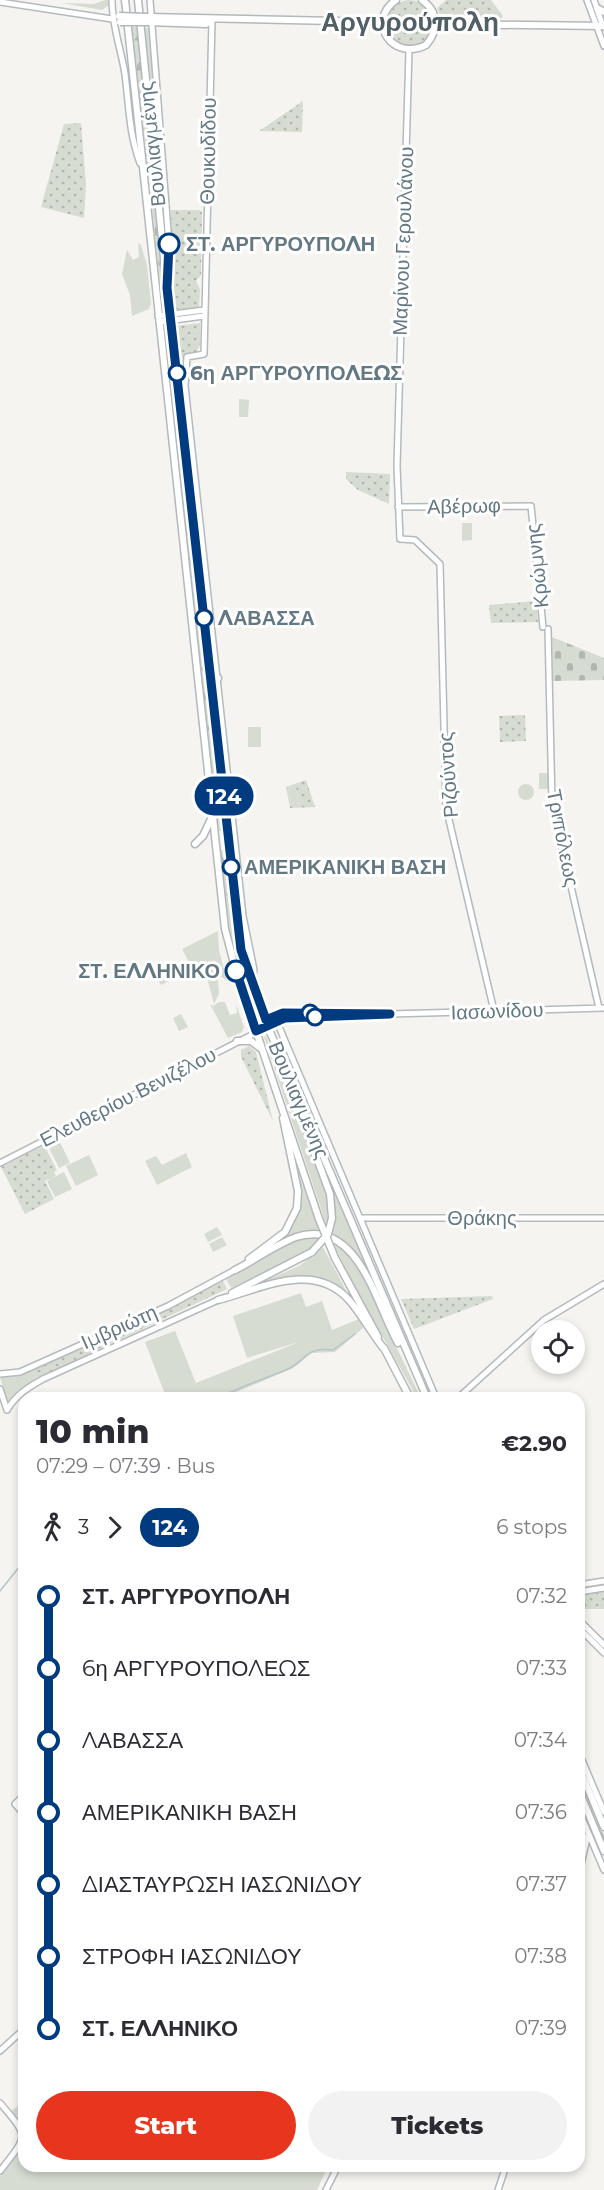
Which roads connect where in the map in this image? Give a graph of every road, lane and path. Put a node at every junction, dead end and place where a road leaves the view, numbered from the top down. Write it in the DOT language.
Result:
graph roads {
  1 [pos="112,0"];
  2 [pos="124,0"];
  3 [pos="138,0"];
  4 [pos="150,0"];
  5 [pos="395,0"];
  6 [pos="423,0"];
  7 [pos="587,0"];
  8 [pos="594,0"];
  9 [pos="0,2"];
  10 [pos="20,2"];
  11 [pos="597,8"];
  12 [pos="604,12"];
  13 [pos="117,19"];
  14 [pos="150,19"];
  15 [pos="212,20"];
  16 [pos="383,22"];
  17 [pos="436,24"];
  18 [pos="602,25"];
  19 [pos="604,46"];
  20 [pos="409,50"];
  21 [pos="140,163"];
  22 [pos="167,288"];
  23 [pos="204,313"];
  24 [pos="170,317"];
  25 [pos="158,319"];
  26 [pos="178,380"];
  27 [pos="185,386"];
  28 [pos="188,416"];
  29 [pos="184,432"];
  30 [pos="531,506"];
  31 [pos="398,507"];
  32 [pos="440,570"];
  33 [pos="546,628"];
  34 [pos="207,641"];
  35 [pos="215,653"];
  36 [pos="218,678"];
  37 [pos="212,694"];
  38 [pos="216,730"];
  39 [pos="224,737"];
  40 [pos="213,814"];
  41 [pos="195,844"];
  42 [pos="252,982"];
  43 [pos="601,1008"];
  44 [pos="495,1011"];
  45 [pos="390,1014"];
  46 [pos="277,1022"];
  47 [pos="267,1023"];
  48 [pos="256,1031"];
  49 [pos="237,1041"];
  50 [pos="264,1053"];
  51 [pos="290,1078"];
  52 [pos="280,1100"];
  53 [pos="0,1163"];
  54 [pos="360,1218"];
  55 [pos="604,1218"];
  56 [pos="235,1270"];
  57 [pos="604,1284"];
  58 [pos="218,1300"];
  59 [pos="385,1350"];
  60 [pos="412,1367"];
  61 [pos="0,1374"];
  62 [pos="0,1389"];
  63 [pos="23,1392"];
  64 [pos="408,1392"];
  65 [pos="424,1392"];
  66 [pos="433,1392"];
  67 [pos="465,1392"];
  68 [pos="18,1395"];
  69 [pos="604,1581"];
  70 [pos="585,1584"];
  71 [pos="604,1588"];
  72 [pos="585,1591"];
  73 [pos="585,1626"];
  74 [pos="585,1634"];
  75 [pos="604,1645"];
  76 [pos="604,1653"];
  77 [pos="585,1767"];
  78 [pos="585,1781"];
  79 [pos="585,1805"];
  80 [pos="604,1812"];
  81 [pos="585,1826"];
  82 [pos="604,1827"];
  83 [pos="588,1834"];
  84 [pos="585,1847"];
  85 [pos="604,1851"];
  86 [pos="604,1870"];
  87 [pos="18,2034"];
  88 [pos="0,2051"];
  89 [pos="0,2103"];
  90 [pos="18,2124"];
  91 [pos="18,2148"];
  92 [pos="0,2171"];
  93 [pos="335,2172"];
  94 [pos="504,2172"];
  95 [pos="326,2190"];
  96 [pos="498,2190"];
  1 -- 13 [label="street, Βουλιαγμένης"];
  2 -- 21 [label="main road, Βουλιαγμένης"];
  3 -- 22 [label="main road, Βουλιαγμένης"];
  4 -- 14 [label="street"];
  5 -- 16 [label="main road"];
  6 -- 17 [label="main road"];
  7 -- 18 [label="street"];
  8 -- 11 [label="street"];
  9 -- 10 [label="street"];
  10 -- 13 [label="street"];
  11 -- 12 [label="main road"];
  11 -- 18 [label="street"];
  13 -- 14 [label="main road, bridge"];
  13 -- 21 [label="street, Βουλιαγμένης"];
  14 -- 15 [label="main road"];
  14 -- 22 [label="street"];
  15 -- 16 [label="main road"];
  15 -- 23 [label="street, Θουκυδίδου"];
  16 -- 20 [label="main road"];
  17 -- 18 [label="main road"];
  17 -- 20 [label="main road"];
  18 -- 19 [label="street"];
  20 -- 31 [label="street, Μαρίνου Γερουλάνου"];
  21 -- 25 [label="main road, Βουλιαγμένης"];
  22 -- 24 [label="main road, Βουλιαγμένης"];
  23 -- 24 [label="street"];
  23 -- 27 [label="street, Θουκυδίδου"];
  24 -- 25 [label="street"];
  24 -- 26 [label="main road, Βουλιαγμένης"];
  25 -- 40 [label="main road, Βουλιαγμένης"];
  26 -- 27 [label="main road"];
  26 -- 29 [label="main road, Βουλιαγμένης"];
  27 -- 28 [label="street"];
  28 -- 29 [label="main road"];
  28 -- 35 [label="street"];
  29 -- 34 [label="main road, Βουλιαγμένης"];
  30 -- 31 [label="street, Αβέρωφ"];
  30 -- 33 [label="street, Κρώμνης"];
  31 -- 32 [label="street, Μαρίνου Γερουλάνου"];
  32 -- 44 [label="street, Ριζούντος"];
  33 -- 43 [label="street, Τριπόλεως"];
  34 -- 35 [label="main road"];
  34 -- 37 [label="main road, Βουλιαγμένης"];
  35 -- 36 [label="street"];
  36 -- 37 [label="main road"];
  36 -- 39 [label="street"];
  37 -- 38 [label="main road, Βουλιαγμένης"];
  38 -- 39 [label="main road"];
  38 -- 42 [label="main road, Βουλιαγμένης"];
  39 -- 42 [label="street"];
  40 -- 41 [label="main road"];
  40 -- 48 [label="main road, Βουλιαγμένης"];
  42 -- 47 [label="main road, Βουλιαγμένης"];
  43 -- 44 [label="street, Ιασωνίδου"];
  44 -- 45 [label="street, Ιασωνίδου"];
  45 -- 46 [label="street, Ιασωνίδου"];
  45 -- 47 [label="street, Ιασωνίδου"];
  46 -- 47 [label="street, Ιασωνίδου"];
  46 -- 54 [label="street"];
  47 -- 48 [label="street, Ιασωνίδου"];
  47 -- 51 [label="main road, Βουλιαγμένης"];
  48 -- 49 [label="street, Ελευθερίου Βενιζέλου"];
  48 -- 50 [label="main road, Βουλιαγμένης"];
  49 -- 50 [label="main road"];
  49 -- 53 [label="street, Ελευθερίου Βενιζέλου"];
  50 -- 52 [label="main road, Βουλιαγμένης"];
  51 -- 58 [label="main road, bridge"];
  51 -- 60 [label="main road, Βουλιαγμένης"];
  52 -- 56 [label="main road"];
  52 -- 59 [label="main road, Βουλιαγμένης, bridge"];
  54 -- 55 [label="street, Θράκης"];
  54 -- 66 [label="street"];
  56 -- 60 [label="main road"];
  56 -- 61 [label="street, Ιμβριώτη"];
  57 -- 67 [label="street"];
  58 -- 59 [label="main road"];
  58 -- 63 [label="street, Ιμβριώτη"];
  59 -- 64 [label="main road, Βουλιαγμένης"];
  60 -- 65 [label="main road, Βουλιαγμένης"];
  62 -- 68 [label="street, Ιμβριώτη"];
  69 -- 70 [label="street"];
  71 -- 72 [label="street"];
  73 -- 75 [label="street"];
  74 -- 76 [label="street"];
  77 -- 80 [label="street"];
  78 -- 82 [label="main road"];
  79 -- 85 [label="main road"];
  81 -- 83 [label="street"];
  83 -- 84 [label="street"];
  83 -- 86 [label="street"];
  87 -- 88 [label="street"];
  89 -- 90 [label="street"];
  91 -- 92 [label="street"];
  93 -- 95 [label="street"];
  94 -- 96 [label="street"];
}
